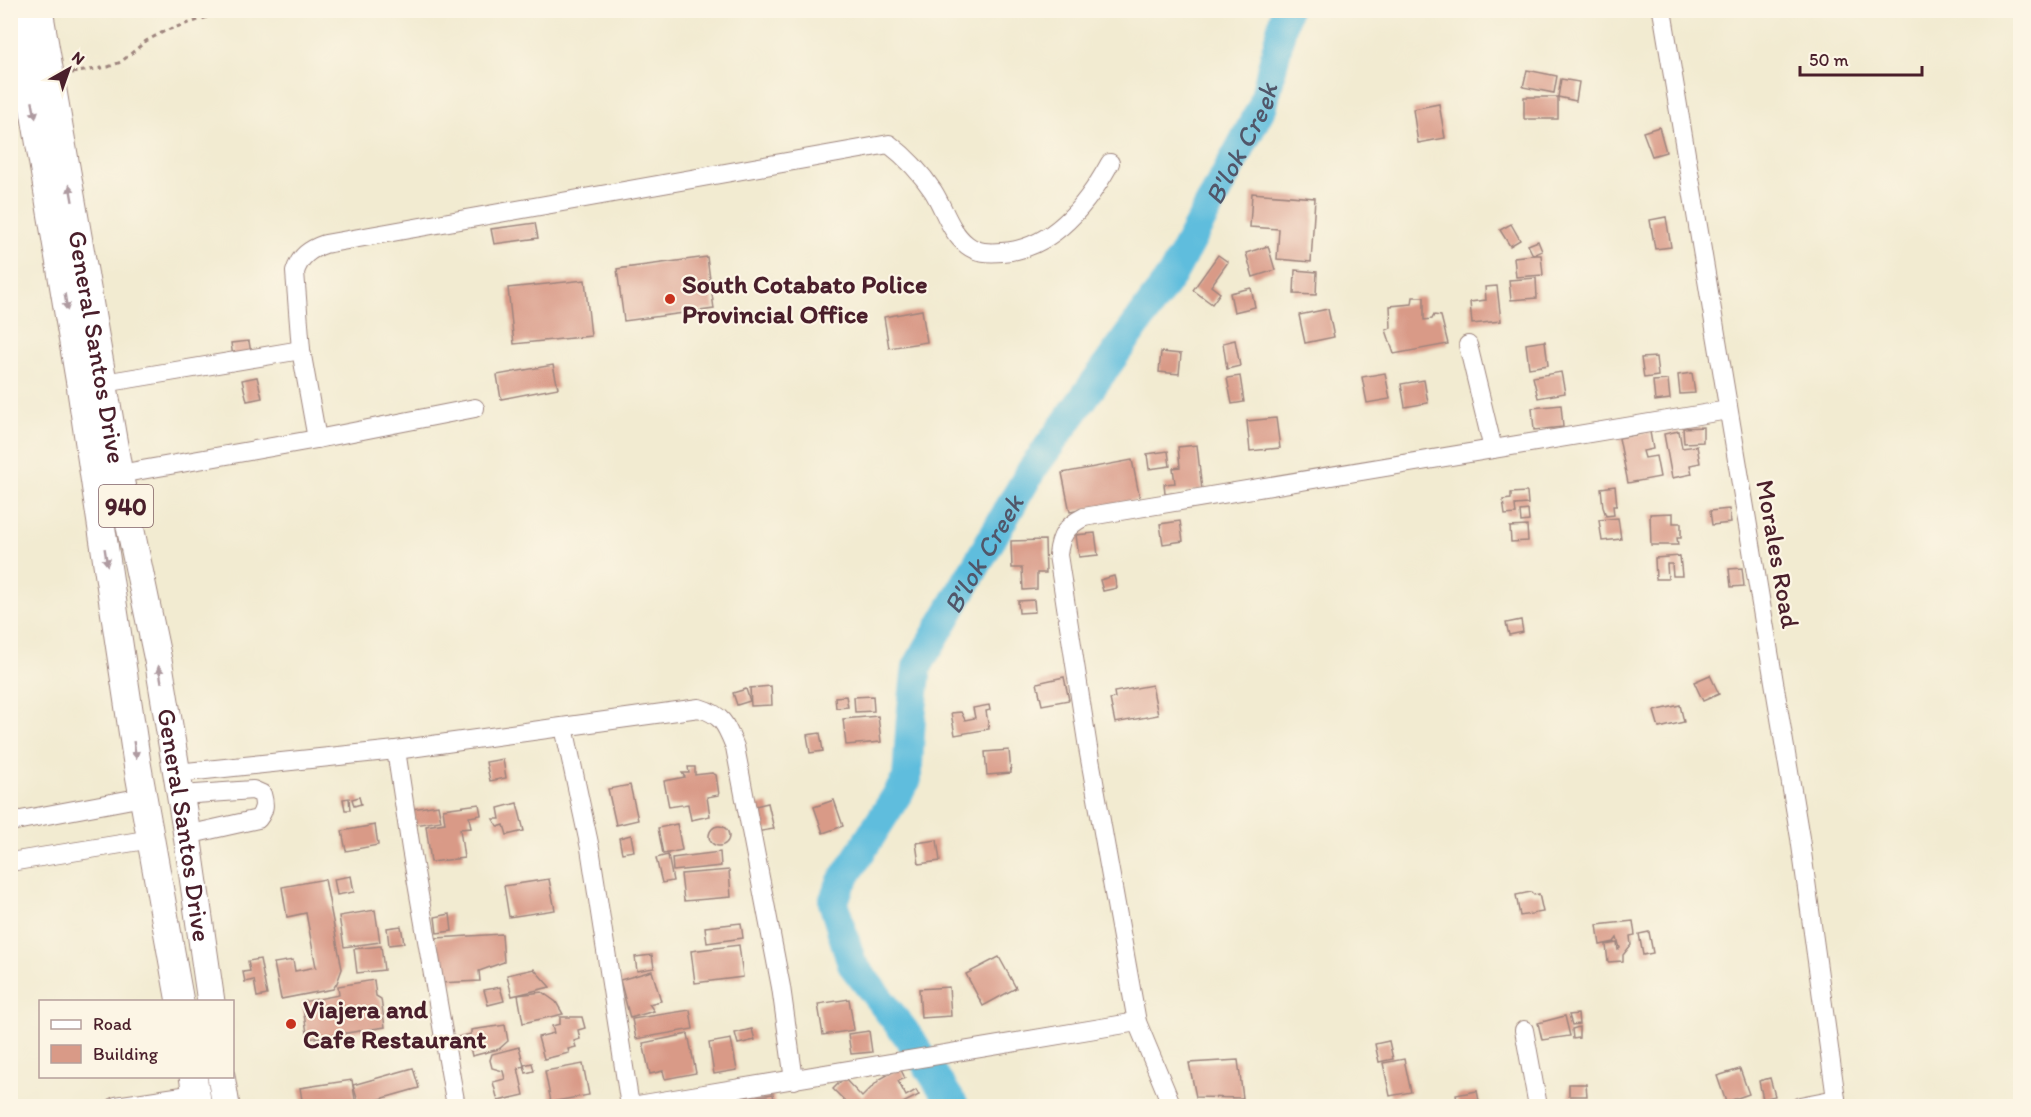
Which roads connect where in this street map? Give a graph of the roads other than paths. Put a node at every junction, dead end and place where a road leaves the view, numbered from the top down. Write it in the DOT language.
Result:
graph roads {
  1 [pos="17,10"];
  2 [pos="39,10"];
  3 [pos="1662,10"];
  4 [pos="1110,164"];
  5 [pos="1468,345"];
  6 [pos="300,350"];
  7 [pos="104,383"];
  8 [pos="475,408"];
  9 [pos="1728,410"];
  10 [pos="317,439"];
  11 [pos="1493,449"];
  12 [pos="119,474"];
  13 [pos="564,727"];
  14 [pos="396,750"];
  15 [pos="179,784"];
  16 [pos="143,797"];
  17 [pos="10,822"];
  18 [pos="187,835"];
  19 [pos="152,839"];
  20 [pos="10,862"];
  21 [pos="180,1000"];
  22 [pos="211,1000"];
  23 [pos="1137,1022"];
  24 [pos="1524,1030"];
  25 [pos="221,1078"];
  26 [pos="794,1080"];
  27 [pos="195,1092"];
  28 [pos="1837,1103"];
  29 [pos="116,1107"];
  30 [pos="226,1107"];
  31 [pos="456,1107"];
  32 [pos="631,1107"];
  33 [pos="1172,1107"];
  34 [pos="1538,1107"];
  35 [pos="1800,1107"];
  1 -- 16 [label="highway, General Santos Drive / 940, one-way"];
  7 -- 2 [label="highway, General Santos Drive / 940, one-way"];
  3 -- 9 [label="street, Morales Road"];
  4 -- 6 [label="street"];
  5 -- 11 [label="street"];
  6 -- 7 [label="street"];
  6 -- 10 [label="street"];
  7 -- 12 [label="highway, General Santos Drive / 940"];
  8 -- 10 [label="street"];
  9 -- 11 [label="street"];
  9 -- 28 [label="street, Morales Road"];
  10 -- 12 [label="street"];
  11 -- 23 [label="street"];
  15 -- 12 [label="highway, General Santos Drive / 940, one-way"];
  13 -- 14 [label="street"];
  13 -- 26 [label="street"];
  13 -- 32 [label="street"];
  14 -- 15 [label="street"];
  14 -- 31 [label="street"];
  15 -- 18 [label="highway, General Santos Drive / 940"];
  15 -- 18 [label="street"];
  16 -- 17 [label="street"];
  16 -- 19 [label="highway, General Santos Drive / 940"];
  18 -- 22 [label="highway, General Santos Drive / 940"];
  19 -- 20 [label="street"];
  19 -- 21 [label="highway, General Santos Drive / 940"];
  23 -- 26 [label="street"];
  23 -- 33 [label="street"];
  24 -- 34 [label="street"];
  25 -- 30 [label="highway"];
  26 -- 32 [label="street"];
  27 -- 29 [label="street"];
  28 -- 35 [label="street"];
}
